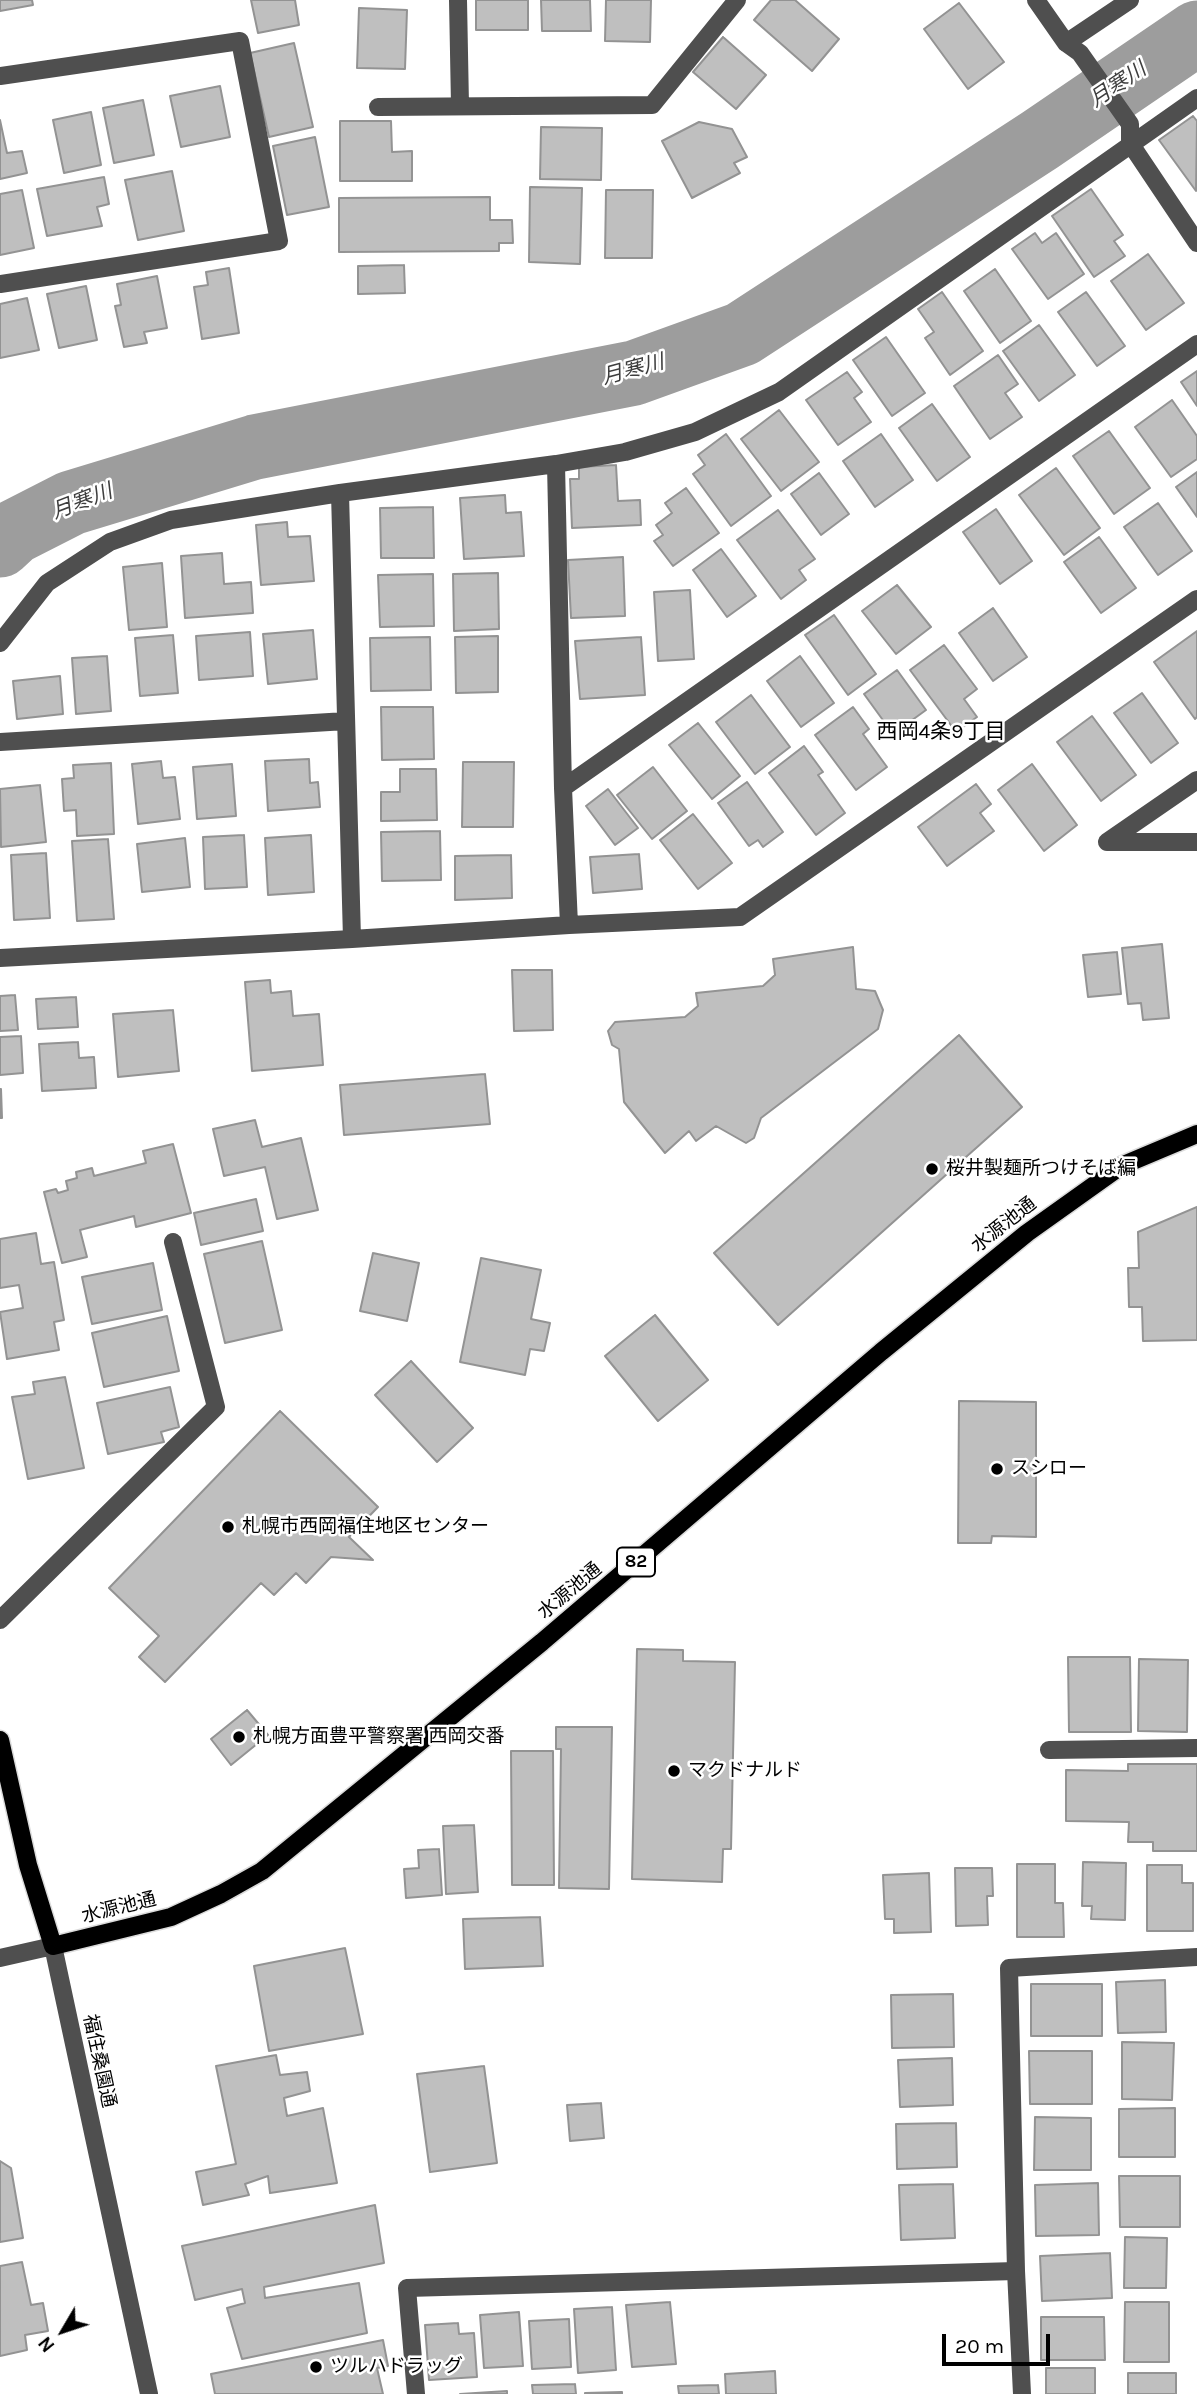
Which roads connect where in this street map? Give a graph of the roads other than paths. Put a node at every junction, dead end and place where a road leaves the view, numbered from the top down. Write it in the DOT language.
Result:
graph roads {
  1 [pos="458,0"];
  2 [pos="737,0"];
  3 [pos="1036,0"];
  4 [pos="1130,0"];
  5 [pos="1073,48"];
  6 [pos="0,76"];
  7 [pos="1197,98"];
  8 [pos="460,105"];
  9 [pos="378,107"];
  10 [pos="1130,134"];
  11 [pos="1197,243"];
  12 [pos="0,284"];
  13 [pos="1197,344"];
  14 [pos="556,464"];
  15 [pos="340,493"];
  16 [pos="1197,599"];
  17 [pos="0,643"];
  18 [pos="346,721"];
  19 [pos="0,741"];
  20 [pos="1197,780"];
  21 [pos="563,788"];
  22 [pos="1197,842"];
  23 [pos="569,925"];
  24 [pos="352,939"];
  25 [pos="0,958"];
  26 [pos="1197,1134"];
  27 [pos="173,1242"];
  28 [pos="0,1620"];
  29 [pos="0,1740"];
  30 [pos="1197,1748"];
  31 [pos="1049,1750"];
  32 [pos="53,1946"];
  33 [pos="1197,1957"];
  34 [pos="0,1958"];
  35 [pos="1016,2271"];
  36 [pos="149,2394"];
  37 [pos="416,2394"];
  38 [pos="1022,2394"];
  1 -- 8 [label="street"];
  2 -- 8 [label="street"];
  3 -- 5 [label="street"];
  4 -- 5 [label="street"];
  5 -- 10 [label="street"];
  6 -- 12 [label="street"];
  7 -- 10 [label="street"];
  8 -- 9 [label="street"];
  10 -- 11 [label="street"];
  10 -- 14 [label="street"];
  13 -- 21 [label="street"];
  14 -- 15 [label="street"];
  14 -- 21 [label="street"];
  15 -- 17 [label="street"];
  15 -- 18 [label="street"];
  16 -- 23 [label="street"];
  18 -- 19 [label="street"];
  18 -- 24 [label="street"];
  20 -- 22 [label="street"];
  21 -- 23 [label="street"];
  23 -- 24 [label="street"];
  24 -- 25 [label="street"];
  26 -- 32 [label="main road, 水源池通 / 82"];
  27 -- 28 [label="street"];
  29 -- 32 [label="main road, 福住桑園通"];
  30 -- 31 [label="street"];
  32 -- 34 [label="street, 水源池通"];
  32 -- 36 [label="street, 福住桑園通"];
  33 -- 35 [label="street"];
  35 -- 37 [label="street"];
  35 -- 38 [label="street"];
}
